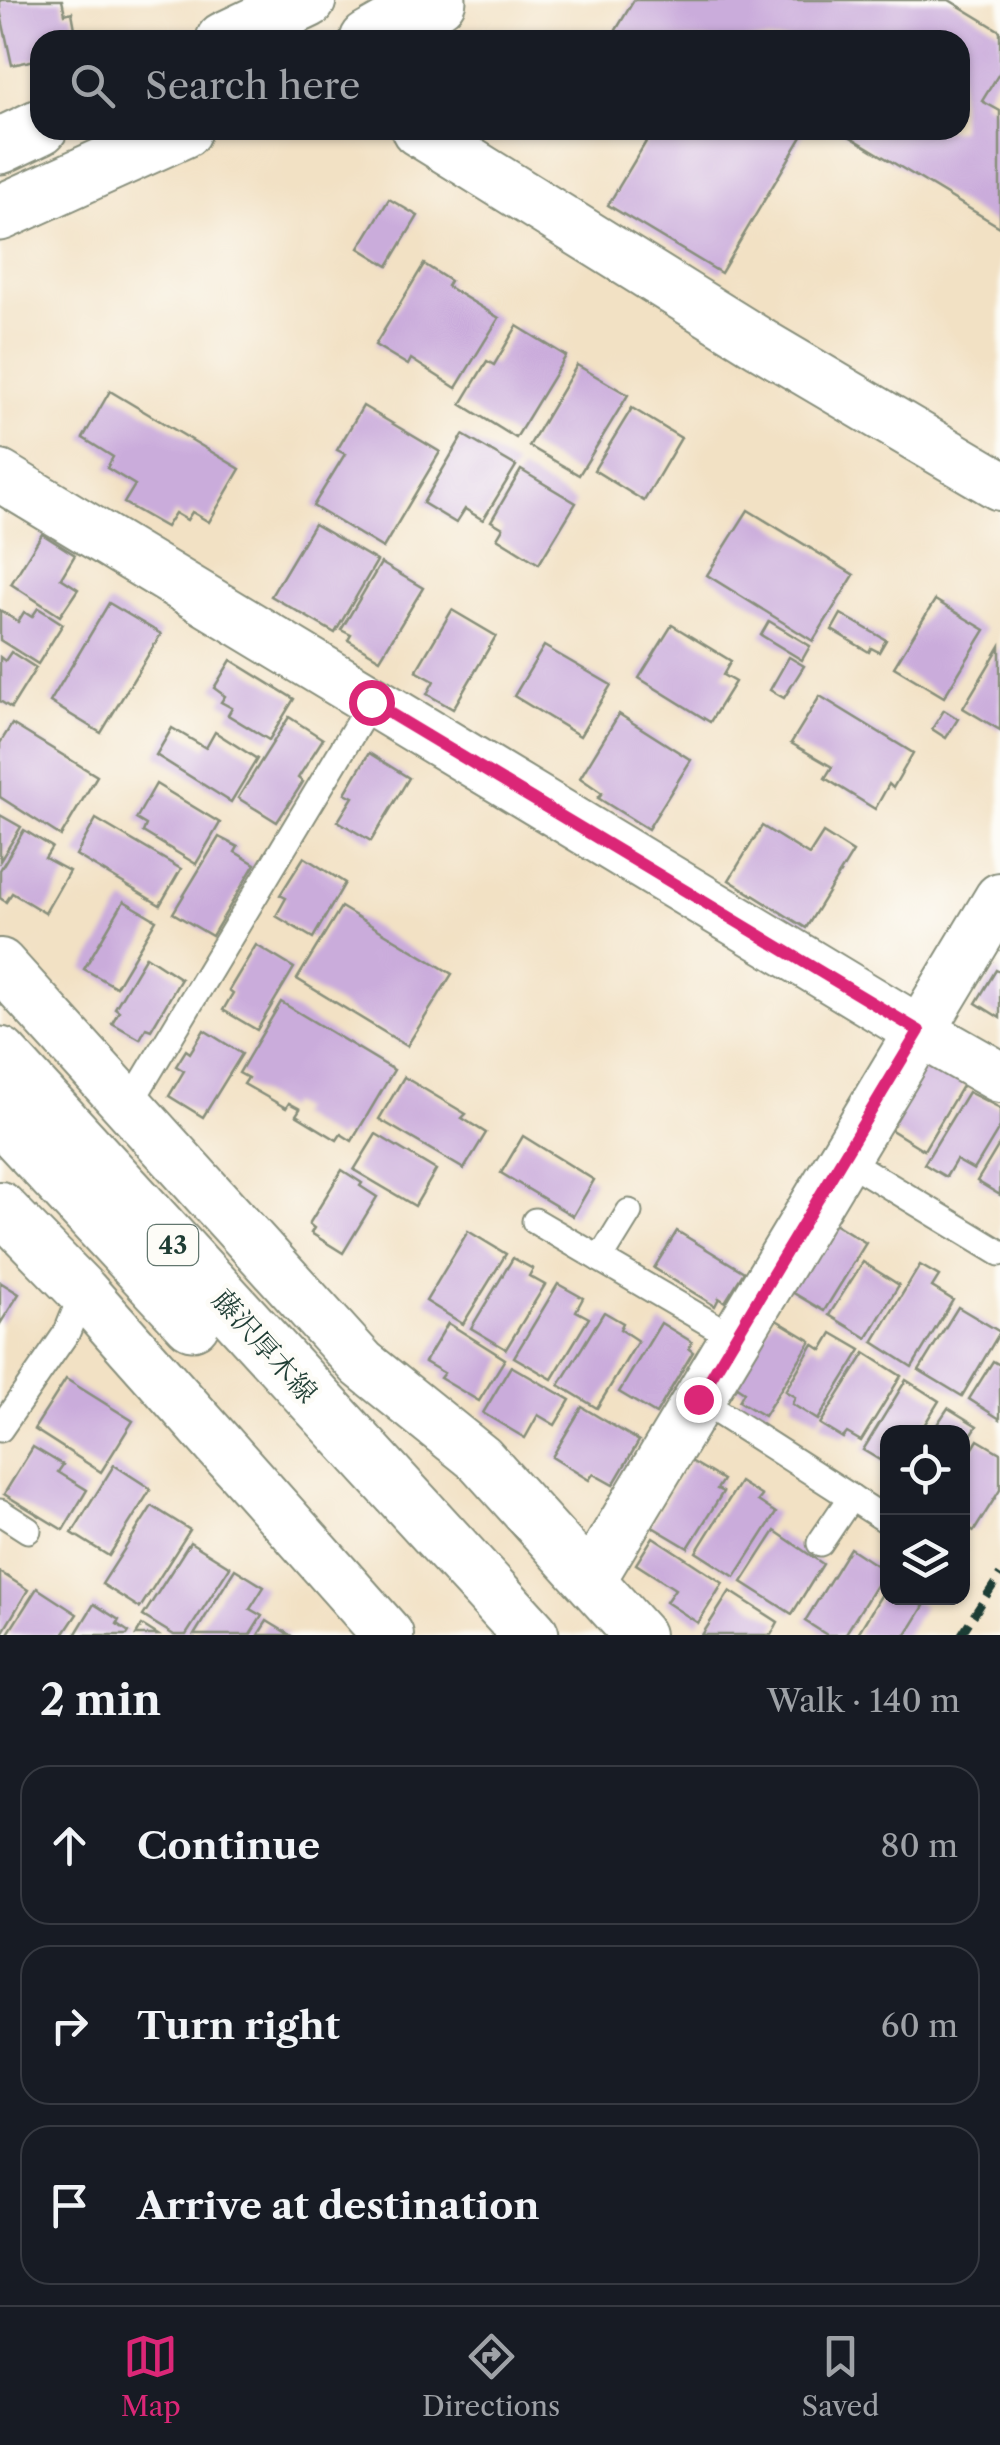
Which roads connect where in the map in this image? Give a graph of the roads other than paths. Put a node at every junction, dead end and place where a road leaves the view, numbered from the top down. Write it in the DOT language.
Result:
graph roads {
  1 [pos="308,0"];
  2 [pos="438,0"];
  3 [pos="245,30"];
  4 [pos="386,30"];
  5 [pos="30,132"];
  6 [pos="161,140"];
  7 [pos="434,140"];
  8 [pos="0,146"];
  9 [pos="0,214"];
  10 [pos="0,476"];
  11 [pos="1000,485"];
  12 [pos="371,702"];
  13 [pos="1000,898"];
  14 [pos="0,964"];
  15 [pos="919,1031"];
  16 [pos="0,1055"];
  17 [pos="1000,1077"];
  18 [pos="130,1106"];
  19 [pos="0,1116"];
  20 [pos="843,1158"];
  21 [pos="0,1207"];
  22 [pos="629,1212"];
  23 [pos="535,1221"];
  24 [pos="1000,1253"];
  25 [pos="600,1259"];
  26 [pos="83,1292"];
  27 [pos="735,1338"];
  28 [pos="698,1399"];
  29 [pos="0,1429"];
  30 [pos="332,1446"];
  31 [pos="851,1497"];
  32 [pos="0,1512"];
  33 [pos="880,1516"];
  34 [pos="28,1530"];
  35 [pos="820,1544"];
  36 [pos="590,1580"];
  37 [pos="388,1635"];
  38 [pos="480,1635"];
  39 [pos="532,1635"];
  40 [pos="639,1635"];
  1 -- 3 [label="main road"];
  2 -- 4 [label="main road"];
  5 -- 8 [label="main road"];
  6 -- 9 [label="main road"];
  7 -- 11 [label="street"];
  10 -- 12 [label="street"];
  12 -- 15 [label="street"];
  12 -- 18 [label="lane"];
  13 -- 15 [label="street"];
  14 -- 18 [label="street"];
  15 -- 17 [label="street"];
  15 -- 20 [label="street"];
  16 -- 30 [label="main road, 藤沢厚木線 / 43"];
  18 -- 36 [label="street"];
  19 -- 30 [label="main road, 藤沢厚木線 / 43"];
  20 -- 24 [label="lane"];
  20 -- 27 [label="street"];
  21 -- 26 [label="street"];
  22 -- 25 [label="lane"];
  23 -- 25 [label="lane"];
  25 -- 27 [label="lane"];
  26 -- 29 [label="lane"];
  26 -- 37 [label="street"];
  27 -- 28 [label="street"];
  28 -- 31 [label="lane"];
  28 -- 36 [label="street"];
  30 -- 38 [label="main road, 藤沢厚木線 / 43"];
  30 -- 39 [label="main road, 藤沢厚木線 / 43"];
  31 -- 33 [label="lane"];
  31 -- 35 [label="lane"];
  32 -- 34 [label="lane"];
  36 -- 40 [label="street"];
}
